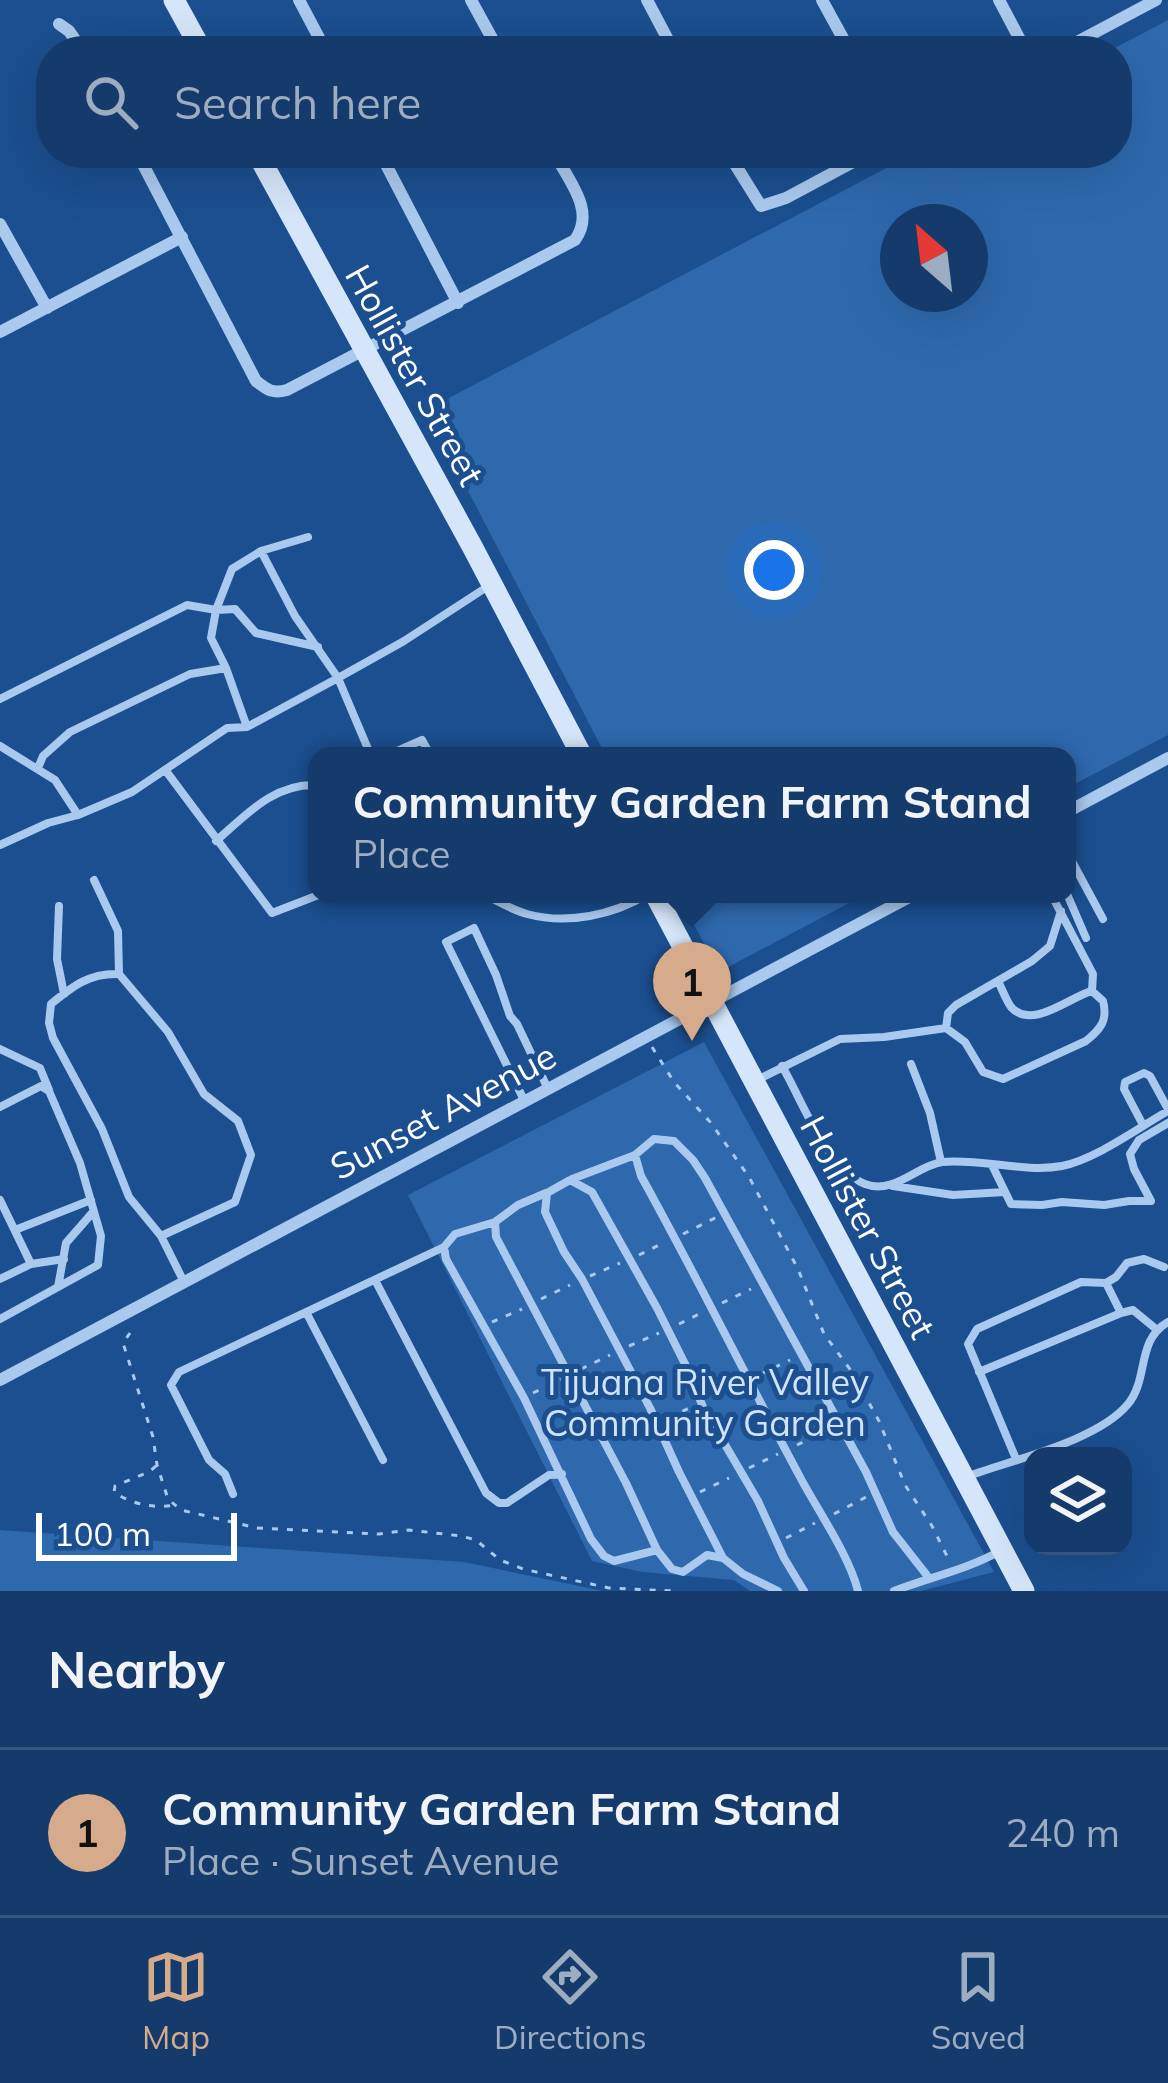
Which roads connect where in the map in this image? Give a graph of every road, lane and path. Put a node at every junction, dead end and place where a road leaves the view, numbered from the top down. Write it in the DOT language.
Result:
graph roads {
  1 [pos="174,0"];
  2 [pos="299,0"];
  3 [pos="471,0"];
  4 [pos="647,0"];
  5 [pos="822,0"];
  6 [pos="999,0"];
  7 [pos="1156,0"];
  8 [pos="59,24"];
  9 [pos="72,36"];
  10 [pos="194,36"];
  11 [pos="318,36"];
  12 [pos="491,36"];
  13 [pos="666,36"];
  14 [pos="842,36"];
  15 [pos="1018,36"];
  16 [pos="1088,36"];
  17 [pos="145,168"];
  18 [pos="265,168"];
  19 [pos="388,168"];
  20 [pos="562,168"];
  21 [pos="737,168"];
  22 [pos="842,168"];
  23 [pos="0,224"];
  24 [pos="182,237"];
  25 [pos="458,303"];
  26 [pos="46,308"];
  27 [pos="0,332"];
  28 [pos="364,351"];
  29 [pos="308,537"];
  30 [pos="261,551"];
  31 [pos="492,584"];
  32 [pos="216,610"];
  33 [pos="318,647"];
  34 [pos="226,668"];
  35 [pos="338,678"];
  36 [pos="0,699"];
  37 [pos="247,727"];
  38 [pos="0,746"];
  39 [pos="367,747"];
  40 [pos="577,747"];
  41 [pos="1168,758"];
  42 [pos="38,768"];
  43 [pos="166,771"];
  44 [pos="308,784"];
  45 [pos="1076,807"];
  46 [pos="78,815"];
  47 [pos="216,841"];
  48 [pos="0,844"];
  49 [pos="1076,868"];
  50 [pos="94,880"];
  51 [pos="308,899"];
  52 [pos="502,903"];
  53 [pos="634,903"];
  54 [pos="656,903"];
  55 [pos="898,903"];
  56 [pos="1057,903"];
  57 [pos="1071,903"];
  58 [pos="59,906"];
  59 [pos="1061,911"];
  60 [pos="1103,919"];
  61 [pos="1086,938"];
  62 [pos="119,974"];
  63 [pos="998,981"];
  64 [pos="1093,991"];
  65 [pos="64,994"];
  66 [pos="712,1003"];
  67 [pos="946,1028"];
  68 [pos="647,1036"];
  69 [pos="0,1049"];
  70 [pos="911,1064"];
  71 [pos="782,1066"];
  72 [pos="754,1082"];
  73 [pos="548,1089"];
  74 [pos="49,1091"];
  75 [pos="525,1102"];
  76 [pos="0,1107"];
  77 [pos="1168,1110"];
  78 [pos="1168,1124"];
  79 [pos="1143,1125"];
  80 [pos="1120,1138"];
  81 [pos="1130,1154"];
  82 [pos="635,1155"];
  83 [pos="941,1162"];
  84 [pos="992,1165"];
  85 [pos="570,1180"];
  86 [pos="891,1185"];
  87 [pos="1005,1192"];
  88 [pos="547,1193"];
  89 [pos="0,1200"];
  90 [pos="92,1205"];
  91 [pos="724,1214"];
  92 [pos="495,1222"];
  93 [pos="14,1231"];
  94 [pos="161,1236"];
  95 [pos="675,1237"];
  96 [pos="444,1247"];
  97 [pos="64,1259"];
  98 [pos="629,1260"];
  99 [pos="31,1264"];
  100 [pos="1167,1269"];
  101 [pos="0,1279"];
  102 [pos="582,1279"];
  103 [pos="374,1280"];
  104 [pos="184,1282"];
  105 [pos="764,1283"];
  106 [pos="1106,1283"];
  107 [pos="58,1288"];
  108 [pos="531,1304"];
  109 [pos="713,1308"];
  110 [pos="306,1312"];
  111 [pos="1121,1312"];
  112 [pos="0,1319"];
  113 [pos="1168,1322"];
  114 [pos="485,1325"];
  115 [pos="667,1329"];
  116 [pos="1156,1329"];
  117 [pos="130,1333"];
  118 [pos="619,1350"];
  119 [pos="803,1354"];
  120 [pos="980,1372"];
  121 [pos="569,1376"];
  122 [pos="0,1380"];
  123 [pos="749,1380"];
  124 [pos="524,1398"];
  125 [pos="701,1402"];
  126 [pos="657,1423"];
  127 [pos="839,1424"];
  128 [pos="787,1450"];
  129 [pos="1016,1459"];
  130 [pos="382,1460"];
  131 [pos="158,1465"];
  132 [pos="740,1472"];
  133 [pos="562,1474"];
  134 [pos="964,1477"];
  135 [pos="233,1493"];
  136 [pos="692,1497"];
  137 [pos="174,1505"];
  138 [pos="657,1550"];
  139 [pos="1001,1551"];
  140 [pos="723,1558"];
  141 [pos="955,1572"];
  142 [pos="929,1578"];
  143 [pos="674,1591"];
  144 [pos="778,1591"];
  145 [pos="804,1591"];
  146 [pos="858,1591"];
  147 [pos="894,1591"];
  148 [pos="1024,1591"];
  1 -- 10 [label="street"];
  2 -- 11 [label="street"];
  3 -- 12 [label="street"];
  4 -- 13 [label="street"];
  5 -- 14 [label="street"];
  6 -- 15 [label="street"];
  7 -- 16 [label="street"];
  8 -- 9 [label="street"];
  17 -- 24 [label="street"];
  18 -- 28 [label="street, Hollister Street"];
  19 -- 25 [label="street"];
  20 -- 25 [label="street"];
  21 -- 22 [label="street"];
  23 -- 26 [label="street"];
  24 -- 26 [label="street"];
  24 -- 28 [label="street"];
  25 -- 28 [label="street"];
  26 -- 27 [label="street"];
  28 -- 31 [label="street, Hollister Street"];
  29 -- 30 [label="lane"];
  30 -- 32 [label="lane"];
  30 -- 33 [label="lane"];
  31 -- 35 [label="lane"];
  31 -- 40 [label="street, Hollister Street"];
  32 -- 33 [label="lane"];
  32 -- 34 [label="lane"];
  32 -- 36 [label="lane"];
  33 -- 35 [label="lane"];
  34 -- 37 [label="lane"];
  34 -- 42 [label="lane"];
  35 -- 37 [label="lane"];
  35 -- 39 [label="lane"];
  37 -- 43 [label="lane"];
  38 -- 42 [label="lane"];
  41 -- 45 [label="street"];
  42 -- 46 [label="lane"];
  43 -- 46 [label="lane"];
  43 -- 47 [label="lane"];
  44 -- 47 [label="lane"];
  46 -- 48 [label="lane"];
  47 -- 51 [label="lane"];
  49 -- 60 [label="lane"];
  50 -- 62 [label="lane"];
  52 -- 53 [label="lane"];
  54 -- 66 [label="street, Hollister Street"];
  55 -- 66 [label="street, Sunset Avenue"];
  56 -- 59 [label="lane"];
  57 -- 61 [label="lane"];
  58 -- 65 [label="lane"];
  59 -- 63 [label="lane"];
  59 -- 64 [label="lane"];
  62 -- 65 [label="lane"];
  62 -- 94 [label="lane"];
  63 -- 64 [label="lane"];
  63 -- 67 [label="lane"];
  64 -- 67 [label="lane"];
  65 -- 94 [label="lane"];
  66 -- 68 [label="street, Sunset Avenue"];
  66 -- 72 [label="street, Hollister Street"];
  67 -- 71 [label="lane"];
  68 -- 73 [label="street, Sunset Avenue"];
  68 -- 141 [label="path"];
  69 -- 74 [label="lane"];
  70 -- 83 [label="lane"];
  71 -- 72 [label="lane"];
  71 -- 86 [label="lane"];
  72 -- 134 [label="street, Hollister Street"];
  73 -- 75 [label="street, Sunset Avenue"];
  73 -- 75 [label="lane"];
  74 -- 76 [label="lane"];
  74 -- 90 [label="lane"];
  75 -- 104 [label="street, Sunset Avenue"];
  77 -- 79 [label="lane"];
  77 -- 79 [label="lane"];
  78 -- 81 [label="lane"];
  79 -- 80 [label="lane"];
  80 -- 81 [label="lane"];
  80 -- 84 [label="lane"];
  81 -- 87 [label="lane"];
  82 -- 85 [label="lane"];
  82 -- 91 [label="lane"];
  82 -- 95 [label="lane"];
  83 -- 84 [label="lane"];
  83 -- 86 [label="lane"];
  84 -- 87 [label="lane"];
  85 -- 88 [label="lane"];
  85 -- 98 [label="lane"];
  86 -- 87 [label="lane"];
  88 -- 92 [label="lane"];
  88 -- 102 [label="lane"];
  89 -- 93 [label="lane"];
  90 -- 93 [label="lane"];
  90 -- 97 [label="lane"];
  90 -- 107 [label="lane"];
  91 -- 95 [label="path"];
  91 -- 105 [label="lane"];
  92 -- 96 [label="lane"];
  92 -- 108 [label="lane"];
  93 -- 99 [label="lane"];
  94 -- 104 [label="lane"];
  95 -- 98 [label="path"];
  95 -- 109 [label="lane"];
  96 -- 103 [label="lane"];
  96 -- 114 [label="lane"];
  97 -- 99 [label="lane"];
  97 -- 107 [label="lane"];
  98 -- 102 [label="path"];
  98 -- 115 [label="lane"];
  99 -- 101 [label="lane"];
  100 -- 106 [label="lane"];
  102 -- 108 [label="path"];
  102 -- 118 [label="lane"];
  103 -- 110 [label="lane"];
  103 -- 133 [label="lane"];
  104 -- 122 [label="street, Sunset Avenue"];
  105 -- 109 [label="path"];
  105 -- 119 [label="lane"];
  106 -- 111 [label="lane"];
  106 -- 120 [label="lane"];
  107 -- 112 [label="lane"];
  108 -- 114 [label="path"];
  108 -- 121 [label="lane"];
  109 -- 115 [label="path"];
  109 -- 123 [label="lane"];
  110 -- 130 [label="lane"];
  110 -- 135 [label="lane"];
  111 -- 116 [label="lane"];
  111 -- 120 [label="lane"];
  113 -- 116 [label="lane"];
  114 -- 124 [label="lane"];
  115 -- 118 [label="path"];
  115 -- 125 [label="lane"];
  116 -- 129 [label="lane"];
  117 -- 131 [label="path"];
  118 -- 121 [label="path"];
  118 -- 126 [label="lane"];
  119 -- 123 [label="path"];
  119 -- 127 [label="lane"];
  120 -- 129 [label="lane"];
  121 -- 124 [label="path"];
  121 -- 138 [label="lane"];
  123 -- 125 [label="path"];
  123 -- 128 [label="lane"];
  124 -- 133 [label="lane"];
  125 -- 126 [label="path"];
  125 -- 132 [label="lane"];
  126 -- 136 [label="lane"];
  127 -- 128 [label="path"];
  127 -- 142 [label="lane"];
  128 -- 132 [label="path"];
  128 -- 146 [label="lane"];
  129 -- 134 [label="lane"];
  131 -- 137 [label="path"];
  131 -- 137 [label="path"];
  132 -- 136 [label="path"];
  132 -- 145 [label="lane"];
  133 -- 138 [label="lane"];
  134 -- 139 [label="street, Hollister Street"];
  136 -- 140 [label="lane"];
  137 -- 143 [label="path"];
  138 -- 140 [label="lane"];
  139 -- 141 [label="lane"];
  139 -- 148 [label="street, Hollister Street"];
  140 -- 144 [label="lane"];
  141 -- 142 [label="lane"];
  142 -- 147 [label="lane"];
}
